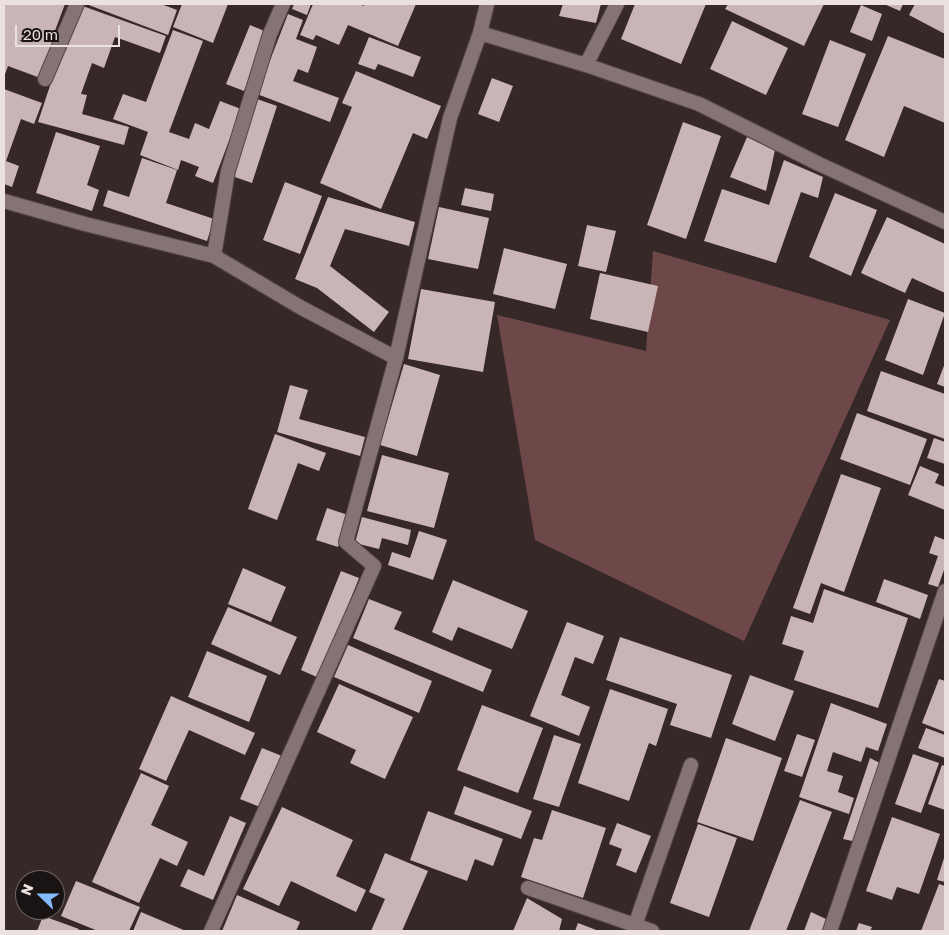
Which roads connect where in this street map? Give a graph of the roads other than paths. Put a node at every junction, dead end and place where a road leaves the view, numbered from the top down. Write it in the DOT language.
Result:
graph roads {
  1 [pos="77,4"];
  2 [pos="283,4"];
  3 [pos="488,4"];
  4 [pos="616,4"];
  5 [pos="480,33"];
  6 [pos="586,65"];
  7 [pos="45,79"];
  8 [pos="4,201"];
  9 [pos="945,222"];
  10 [pos="214,256"];
  11 [pos="396,358"];
  12 [pos="945,591"];
  13 [pos="691,765"];
  14 [pos="528,888"];
  15 [pos="634,928"];
  16 [pos="212,931"];
  17 [pos="652,931"];
  18 [pos="830,931"];
  1 -- 7 [label="street"];
  2 -- 10 [label="street"];
  3 -- 5 [label="street"];
  4 -- 6 [label="street"];
  5 -- 6 [label="street"];
  5 -- 11 [label="street"];
  6 -- 9 [label="street"];
  8 -- 10 [label="street"];
  10 -- 11 [label="street"];
  11 -- 16 [label="street"];
  12 -- 18 [label="street"];
  13 -- 15 [label="street"];
  14 -- 15 [label="street"];
  15 -- 17 [label="street"];
}
